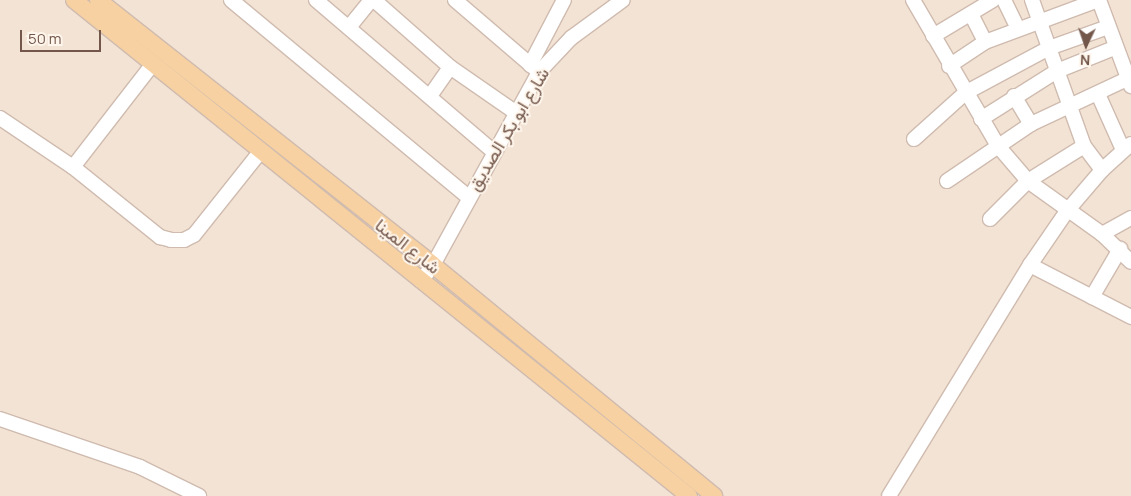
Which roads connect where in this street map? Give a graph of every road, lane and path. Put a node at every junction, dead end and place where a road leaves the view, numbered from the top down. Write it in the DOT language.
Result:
graph roads {
  1 [pos="74,0"];
  2 [pos="98,0"];
  3 [pos="231,0"];
  4 [pos="316,0"];
  5 [pos="373,0"];
  6 [pos="455,0"];
  7 [pos="564,0"];
  8 [pos="623,0"];
  9 [pos="913,0"];
  10 [pos="994,0"];
  11 [pos="1004,0"];
  12 [pos="1032,0"];
  13 [pos="1098,0"];
  14 [pos="971,14"];
  15 [pos="1038,20"];
  16 [pos="350,26"];
  17 [pos="1017,27"];
  18 [pos="1108,27"];
  19 [pos="933,36"];
  20 [pos="984,42"];
  21 [pos="1049,48"];
  22 [pos="1114,48"];
  23 [pos="152,65"];
  24 [pos="949,66"];
  25 [pos="450,67"];
  26 [pos="535,69"];
  27 [pos="1057,71"];
  28 [pos="1129,83"];
  29 [pos="965,93"];
  30 [pos="1098,94"];
  31 [pos="430,96"];
  32 [pos="1014,96"];
  33 [pos="1069,106"];
  34 [pos="515,112"];
  35 [pos="0,118"];
  36 [pos="981,119"];
  37 [pos="1031,124"];
  38 [pos="914,139"];
  39 [pos="998,146"];
  40 [pos="1084,146"];
  41 [pos="1127,147"];
  42 [pos="260,152"];
  43 [pos="494,152"];
  44 [pos="73,167"];
  45 [pos="1102,170"];
  46 [pos="1028,180"];
  47 [pos="947,181"];
  48 [pos="468,197"];
  49 [pos="1067,211"];
  50 [pos="1131,218"];
  51 [pos="990,219"];
  52 [pos="1102,234"];
  53 [pos="1120,249"];
  54 [pos="1131,262"];
  55 [pos="1030,265"];
  56 [pos="433,266"];
  57 [pos="421,281"];
  58 [pos="1092,298"];
  59 [pos="1131,317"];
  60 [pos="0,419"];
  61 [pos="199,496"];
  62 [pos="689,496"];
  63 [pos="714,496"];
  64 [pos="889,496"];
  1 -- 23 [label="main road, شارع المينا"];
  2 -- 56 [label="main road, شارع المينا"];
  3 -- 48 [label="street"];
  4 -- 16 [label="street"];
  5 -- 16 [label="street"];
  5 -- 25 [label="street"];
  6 -- 26 [label="street"];
  7 -- 26 [label="street"];
  8 -- 26 [label="street, شارع ابو بكر الصديق"];
  9 -- 19 [label="street"];
  10 -- 14 [label="street"];
  11 -- 17 [label="street"];
  12 -- 15 [label="street"];
  13 -- 15 [label="street"];
  13 -- 18 [label="street"];
  14 -- 19 [label="street"];
  14 -- 20 [label="street"];
  15 -- 17 [label="street"];
  15 -- 21 [label="street"];
  16 -- 31 [label="street"];
  17 -- 20 [label="street"];
  18 -- 21 [label="street"];
  18 -- 22 [label="street"];
  19 -- 24 [label="street"];
  20 -- 24 [label="street"];
  21 -- 27 [label="street"];
  21 -- 29 [label="street"];
  22 -- 27 [label="street"];
  22 -- 28 [label="street"];
  23 -- 42 [label="main road, شارع المينا"];
  23 -- 44 [label="street"];
  24 -- 29 [label="street"];
  25 -- 31 [label="street"];
  25 -- 34 [label="street"];
  26 -- 34 [label="street, شارع ابو بكر الصديق"];
  27 -- 32 [label="street"];
  27 -- 33 [label="street"];
  28 -- 30 [label="street"];
  29 -- 36 [label="street"];
  29 -- 38 [label="street"];
  30 -- 33 [label="street"];
  30 -- 41 [label="street"];
  31 -- 43 [label="street"];
  32 -- 36 [label="street"];
  32 -- 37 [label="street"];
  33 -- 37 [label="street"];
  33 -- 40 [label="street"];
  34 -- 43 [label="street, شارع ابو بكر الصديق"];
  35 -- 44 [label="street"];
  36 -- 39 [label="street"];
  37 -- 39 [label="street"];
  39 -- 46 [label="street"];
  39 -- 47 [label="street"];
  40 -- 45 [label="street"];
  40 -- 46 [label="street"];
  41 -- 45 [label="street"];
  42 -- 44 [label="street"];
  42 -- 57 [label="main road, شارع المينا"];
  43 -- 48 [label="street, شارع ابو بكر الصديق"];
  45 -- 49 [label="street"];
  46 -- 49 [label="street"];
  46 -- 51 [label="street"];
  48 -- 56 [label="street, شارع ابو بكر الصديق"];
  49 -- 52 [label="street"];
  49 -- 55 [label="street"];
  50 -- 52 [label="street"];
  52 -- 53 [label="street"];
  53 -- 54 [label="street"];
  53 -- 58 [label="street"];
  55 -- 58 [label="street"];
  55 -- 64 [label="street"];
  56 -- 57 [label="street, شارع ابو بكر الصديق"];
  56 -- 63 [label="main road, شارع المينا"];
  57 -- 62 [label="main road, شارع المينا"];
  58 -- 59 [label="street"];
  60 -- 61 [label="street"];
}
